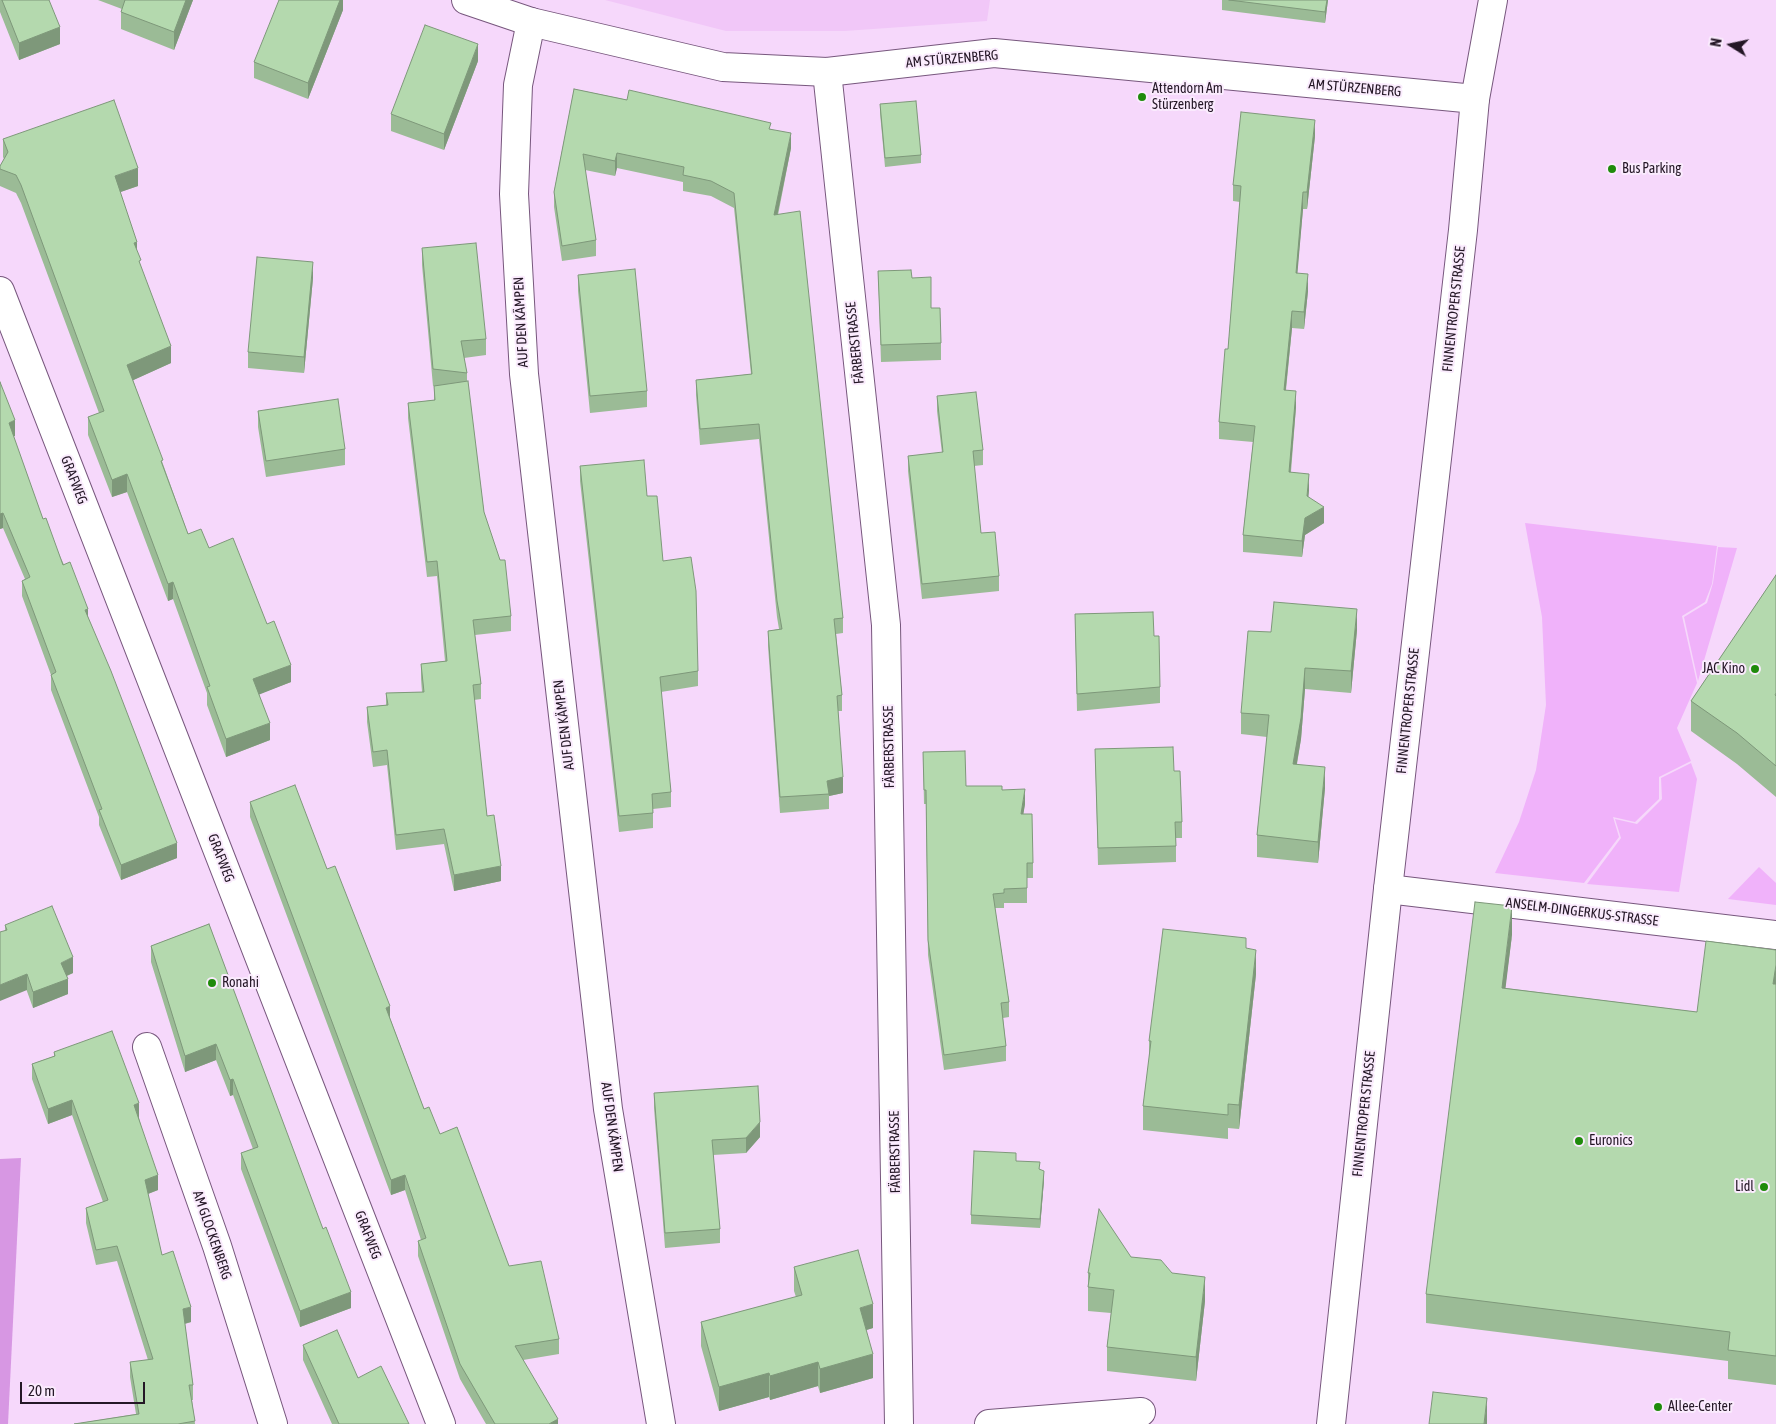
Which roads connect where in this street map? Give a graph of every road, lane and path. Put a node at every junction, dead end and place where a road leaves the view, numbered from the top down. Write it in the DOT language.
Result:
graph roads {
  1 [pos="466,0"];
  2 [pos="1493,0"];
  3 [pos="531,22"];
  4 [pos="827,72"];
  5 [pos="1475,99"];
  6 [pos="0,291"];
  7 [pos="1388,889"];
  8 [pos="1776,935"];
  9 [pos="147,1047"];
  10 [pos="1141,1412"];
  11 [pos="1044,1421"];
  12 [pos="273,1424"];
  13 [pos="441,1424"];
  14 [pos="661,1424"];
  15 [pos="899,1424"];
  16 [pos="989,1424"];
  17 [pos="1331,1424"];
  1 -- 3 [label="street, AM STÜRZENBERG"];
  2 -- 5 [label="street, FINNENTROPER STRASSE"];
  3 -- 4 [label="street, AM STÜRZENBERG"];
  3 -- 14 [label="street, AUF DEN KÄMPEN"];
  4 -- 5 [label="street, AM STÜRZENBERG"];
  4 -- 15 [label="street, FÄRBERSTRASSE"];
  5 -- 7 [label="street, FINNENTROPER STRASSE"];
  6 -- 13 [label="street, GRAFWEG"];
  7 -- 8 [label="street, ANSELM-DINGERKUS-STRASSE"];
  7 -- 17 [label="street, FINNENTROPER STRASSE"];
  9 -- 12 [label="street, AM GLOCKENBERG"];
  10 -- 11 [label="street"];
  11 -- 16 [label="street"];
}
